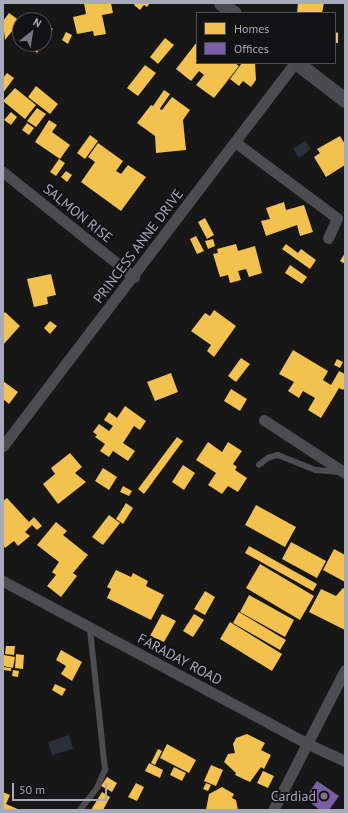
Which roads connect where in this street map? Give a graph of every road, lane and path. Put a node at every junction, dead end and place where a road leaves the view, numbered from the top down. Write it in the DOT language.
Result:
graph roads {
  1 [pos="221,3"];
  2 [pos="233,12"];
  3 [pos="295,64"];
  4 [pos="297,64"];
  5 [pos="345,100"];
  6 [pos="235,142"];
  7 [pos="3,172"];
  8 [pos="328,238"];
  9 [pos="134,277"];
  10 [pos="264,420"];
  11 [pos="3,446"];
  12 [pos="259,465"];
  13 [pos="345,473"];
  14 [pos="3,581"];
  15 [pos="90,628"];
  16 [pos="345,670"];
  17 [pos="306,743"];
  18 [pos="345,761"];
  19 [pos="80,810"];
  20 [pos="274,810"];
  1 -- 2 [label="street"];
  3 -- 6 [label="street, PRINCESS ANNE DRIVE"];
  4 -- 5 [label="street"];
  6 -- 8 [label="street"];
  6 -- 9 [label="street, PRINCESS ANNE DRIVE"];
  7 -- 9 [label="street, SALMON RISE"];
  9 -- 11 [label="street, PRINCESS ANNE DRIVE"];
  10 -- 13 [label="street"];
  12 -- 13 [label="lane"];
  14 -- 15 [label="street, FARADAY ROAD"];
  15 -- 17 [label="street, FARADAY ROAD"];
  15 -- 19 [label="lane"];
  16 -- 17 [label="street"];
  17 -- 18 [label="street, FARADAY ROAD"];
  17 -- 20 [label="street"];
}
